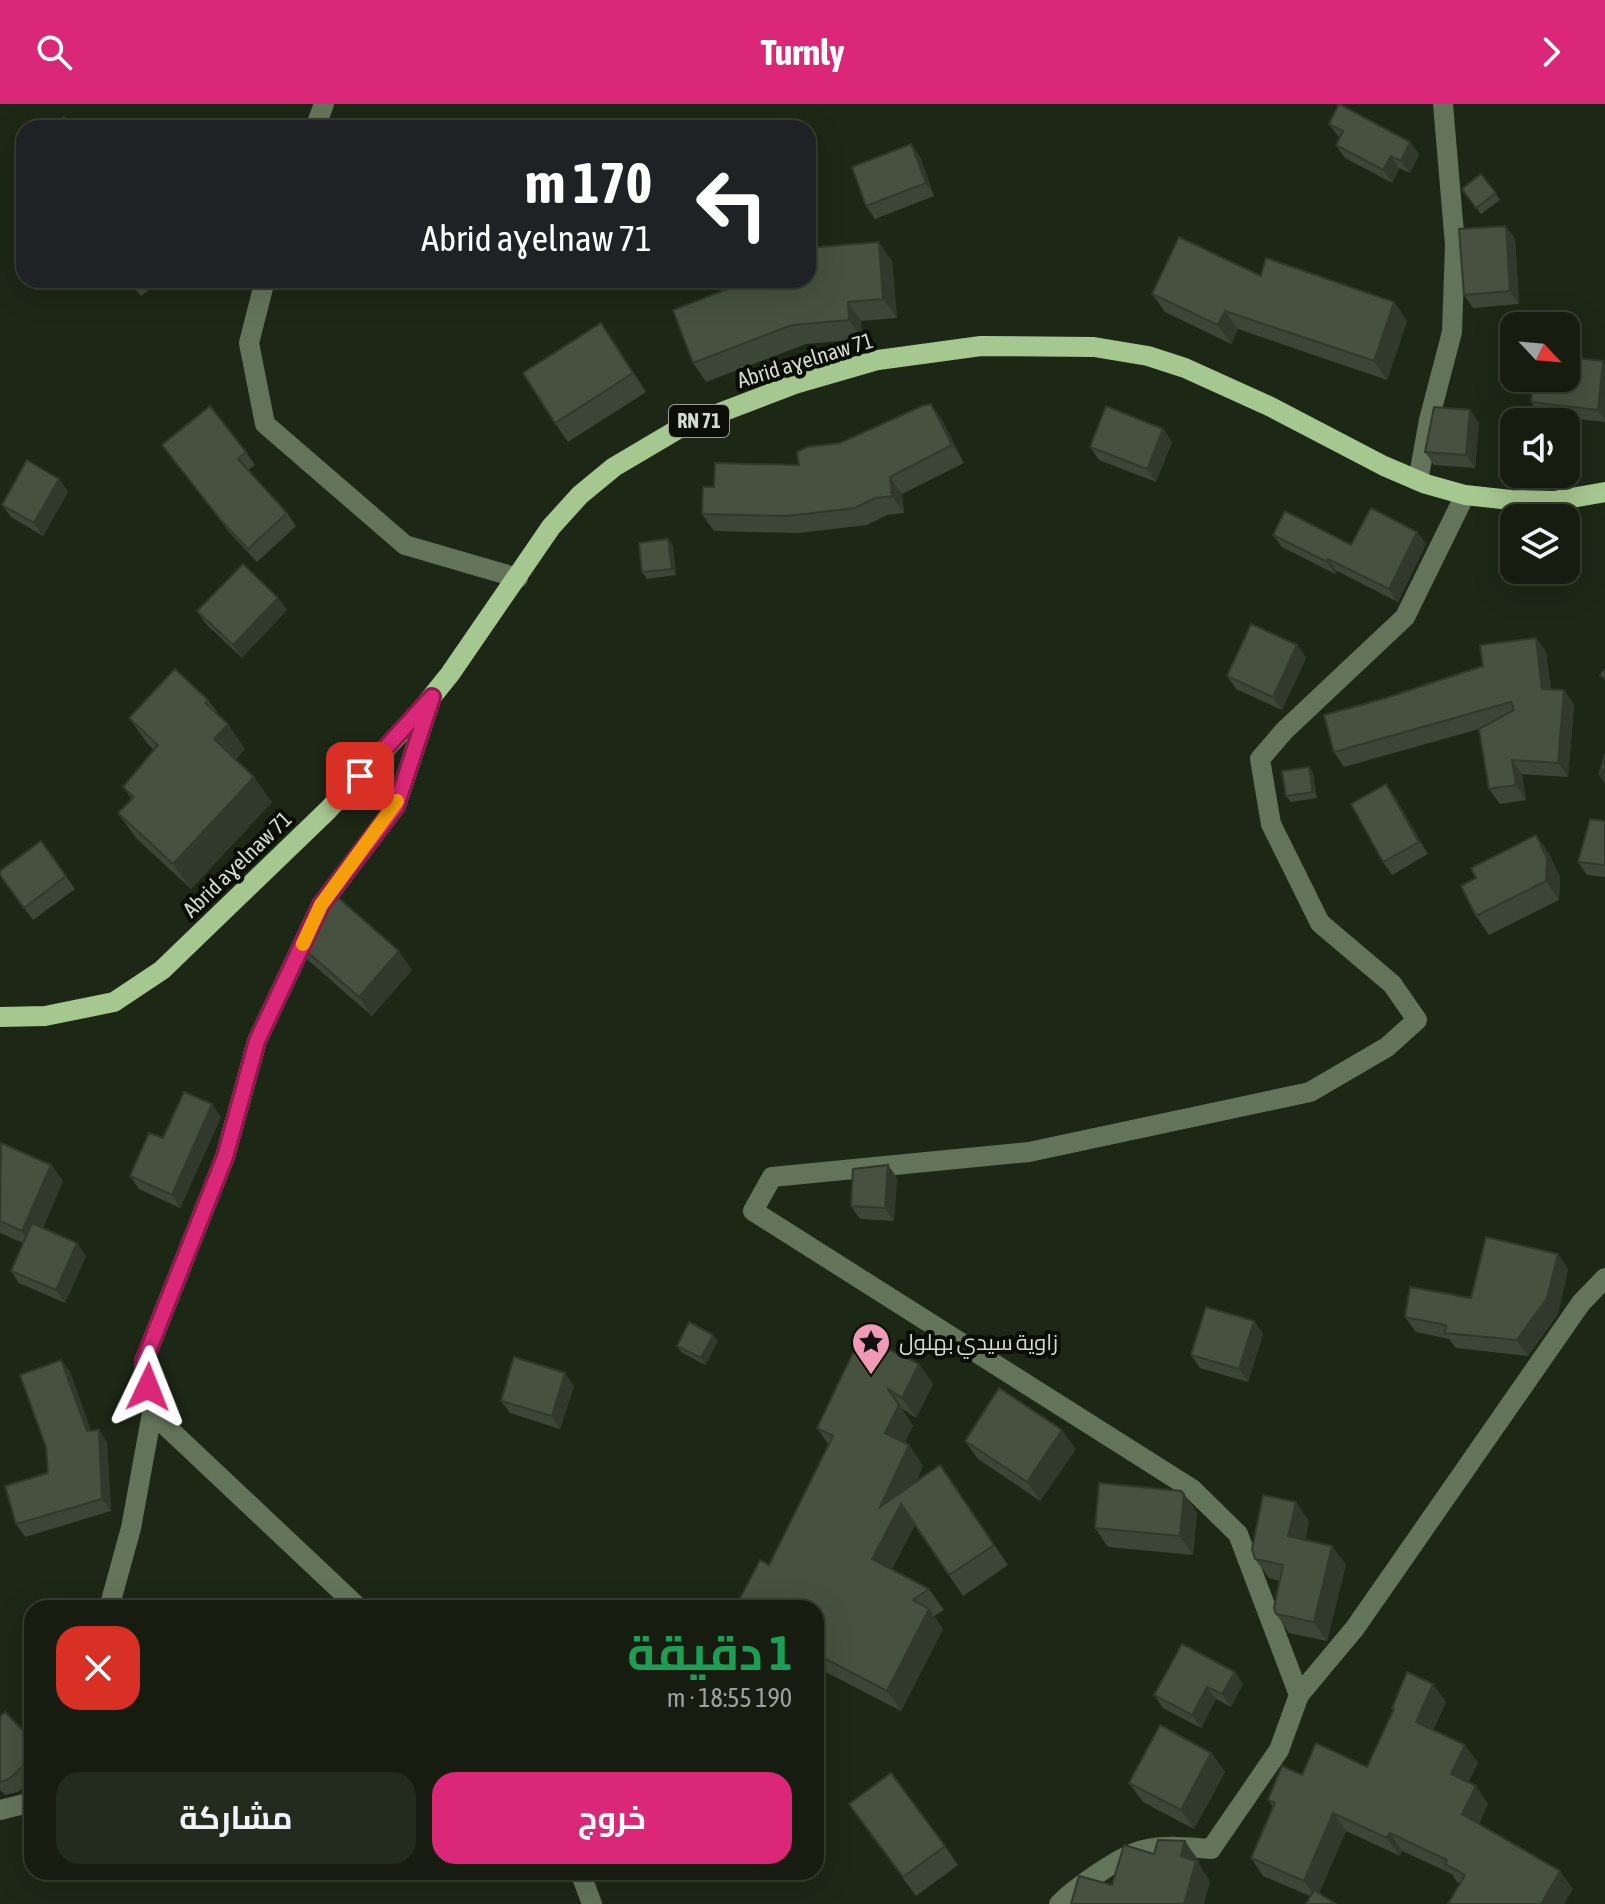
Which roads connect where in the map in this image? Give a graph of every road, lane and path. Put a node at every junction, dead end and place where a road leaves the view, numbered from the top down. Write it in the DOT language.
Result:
graph roads {
  1 [pos="1443,104"];
  2 [pos="263,288"];
  3 [pos="1418,481"];
  4 [pos="1605,492"];
  5 [pos="1465,495"];
  6 [pos="518,578"];
  7 [pos="432,697"];
  8 [pos="0,1017"];
  9 [pos="1605,1278"];
  10 [pos="152,1413"];
  11 [pos="111,1600"];
  12 [pos="351,1600"];
  13 [pos="1299,1695"];
  14 [pos="24,1804"];
  15 [pos="0,1810"];
  16 [pos="583,1880"];
  17 [pos="592,1904"];
  18 [pos="1059,1904"];
  1 -- 3 [label="street"];
  2 -- 6 [label="street"];
  3 -- 5 [label="main road, Abrid aɣelnaw 71 / RN 71"];
  3 -- 6 [label="main road, Abrid aɣelnaw 71 / RN 71"];
  4 -- 5 [label="main road, Abrid aɣelnaw 71 / RN 71"];
  5 -- 13 [label="street"];
  6 -- 7 [label="main road, Abrid aɣelnaw 71 / RN 71"];
  7 -- 8 [label="main road, Abrid aɣelnaw 71 / RN 71"];
  7 -- 10 [label="street"];
  9 -- 13 [label="street"];
  10 -- 11 [label="street"];
  10 -- 12 [label="street"];
  13 -- 18 [label="street"];
  14 -- 15 [label="street"];
  16 -- 17 [label="street"];
}
